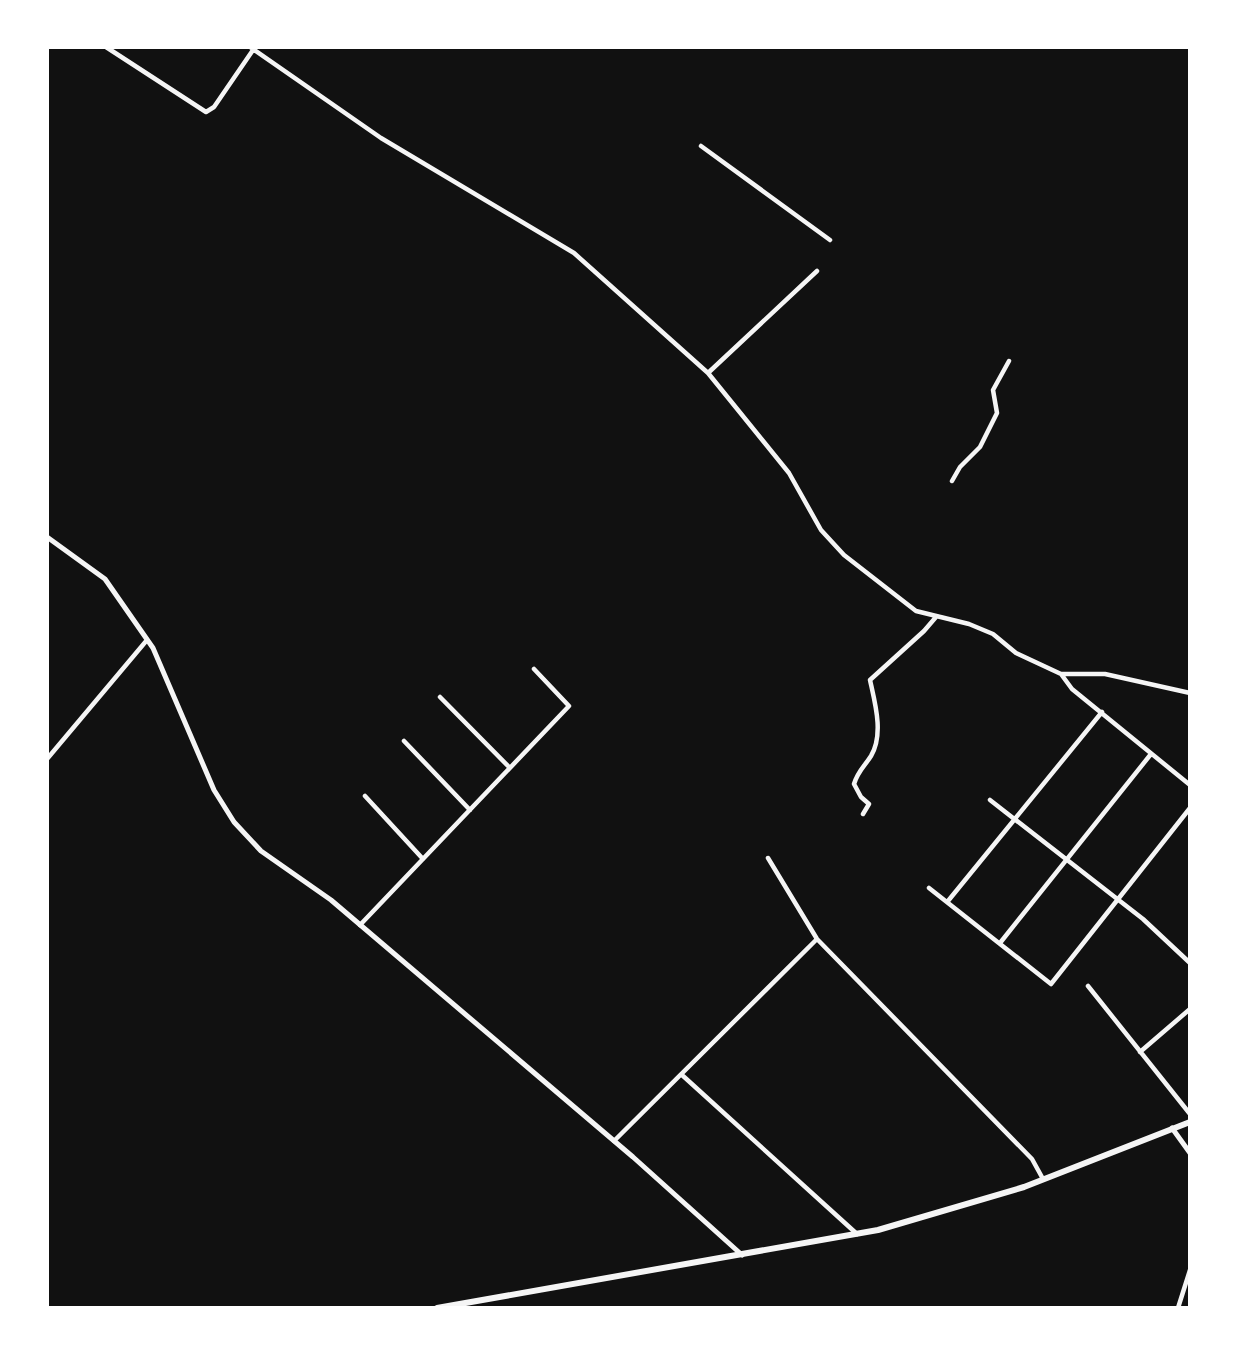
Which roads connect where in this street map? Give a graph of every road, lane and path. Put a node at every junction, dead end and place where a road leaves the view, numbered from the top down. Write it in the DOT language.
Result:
graph roads {
  1 [pos="106,47"];
  2 [pos="252,48"];
  3 [pos="701,146"];
  4 [pos="830,240"];
  5 [pos="817,271"];
  6 [pos="1009,361"];
  7 [pos="708,373"];
  8 [pos="952,481"];
  9 [pos="47,537"];
  10 [pos="936,617"];
  11 [pos="147,640"];
  12 [pos="534,668"];
  13 [pos="1061,674"];
  14 [pos="1190,694"];
  15 [pos="440,697"];
  16 [pos="1102,712"];
  17 [pos="404,741"];
  18 [pos="1151,754"];
  19 [pos="47,759"];
  20 [pos="510,768"];
  21 [pos="1190,785"];
  22 [pos="365,796"];
  23 [pos="990,800"];
  24 [pos="1190,808"];
  25 [pos="470,810"];
  26 [pos="863,814"];
  27 [pos="1015,818"];
  28 [pos="768,858"];
  29 [pos="423,859"];
  30 [pos="1068,860"];
  31 [pos="929,888"];
  32 [pos="1118,900"];
  33 [pos="948,901"];
  34 [pos="360,926"];
  35 [pos="817,939"];
  36 [pos="1000,943"];
  37 [pos="1190,963"];
  38 [pos="1088,986"];
  39 [pos="1190,1009"];
  40 [pos="1140,1052"];
  41 [pos="682,1075"];
  42 [pos="1190,1114"];
  43 [pos="1190,1122"];
  44 [pos="1172,1128"];
  45 [pos="614,1141"];
  46 [pos="1190,1153"];
  47 [pos="1044,1180"];
  48 [pos="857,1234"];
  49 [pos="742,1255"];
  50 [pos="1190,1270"];
  51 [pos="437,1308"];
  52 [pos="1178,1308"];
  1 -- 2 [label="street"];
  2 -- 7 [label="street"];
  3 -- 4 [label="street"];
  5 -- 7 [label="street"];
  6 -- 8 [label="street"];
  7 -- 10 [label="street"];
  9 -- 11 [label="street"];
  10 -- 13 [label="street"];
  10 -- 26 [label="street"];
  11 -- 19 [label="street"];
  11 -- 34 [label="street"];
  12 -- 20 [label="street"];
  13 -- 14 [label="street"];
  13 -- 16 [label="street"];
  15 -- 20 [label="street"];
  16 -- 18 [label="street"];
  16 -- 27 [label="street"];
  17 -- 25 [label="street"];
  18 -- 21 [label="street"];
  18 -- 30 [label="street"];
  20 -- 25 [label="street"];
  22 -- 29 [label="street"];
  23 -- 27 [label="street"];
  24 -- 32 [label="street"];
  25 -- 29 [label="street"];
  27 -- 30 [label="street"];
  27 -- 33 [label="street"];
  28 -- 35 [label="street"];
  29 -- 34 [label="street"];
  30 -- 32 [label="street"];
  30 -- 36 [label="street"];
  31 -- 33 [label="street"];
  32 -- 36 [label="street"];
  32 -- 37 [label="street"];
  33 -- 36 [label="street"];
  34 -- 45 [label="street"];
  35 -- 41 [label="street"];
  35 -- 47 [label="street"];
  38 -- 40 [label="street"];
  39 -- 40 [label="street"];
  40 -- 42 [label="street"];
  41 -- 45 [label="street"];
  41 -- 48 [label="street"];
  43 -- 44 [label="main road"];
  44 -- 46 [label="street"];
  44 -- 47 [label="main road"];
  45 -- 49 [label="street"];
  47 -- 48 [label="main road"];
  48 -- 49 [label="main road"];
  49 -- 51 [label="main road"];
  50 -- 52 [label="street"];
}
